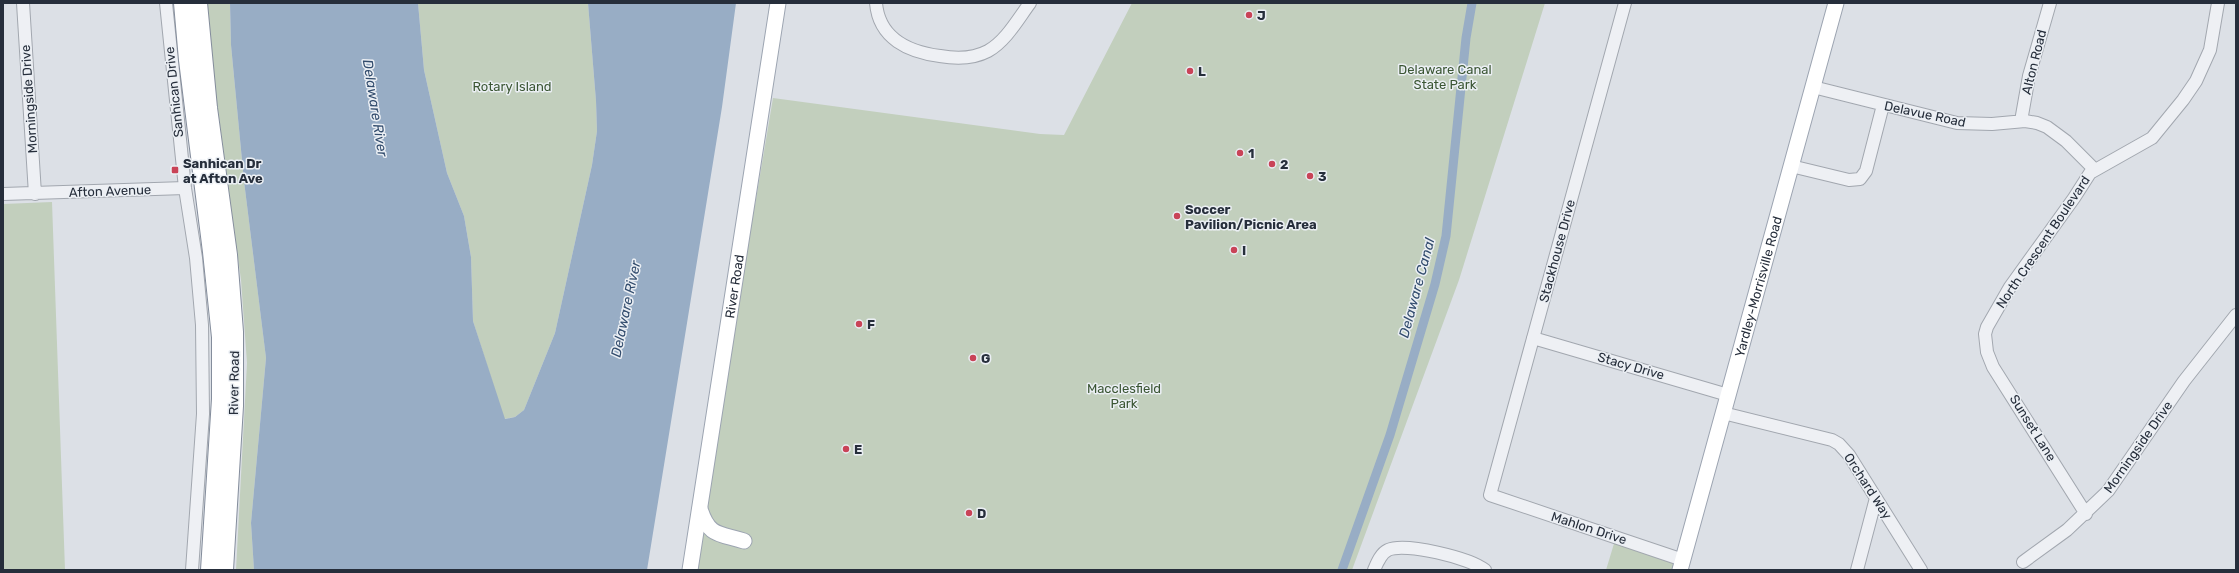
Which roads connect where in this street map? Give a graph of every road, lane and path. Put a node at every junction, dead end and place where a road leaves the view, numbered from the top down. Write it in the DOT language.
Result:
graph roads {
  1 [pos="23,3"];
  2 [pos="166,3"];
  3 [pos="183,3"];
  4 [pos="198,3"];
  5 [pos="778,3"];
  6 [pos="876,3"];
  7 [pos="1030,3"];
  8 [pos="1625,3"];
  9 [pos="1836,3"];
  10 [pos="2050,3"];
  11 [pos="2218,3"];
  12 [pos="1813,87"];
  13 [pos="1883,105"];
  14 [pos="2021,121"];
  15 [pos="1791,166"];
  16 [pos="2094,169"];
  17 [pos="185,188"];
  18 [pos="3,194"];
  19 [pos="35,194"];
  20 [pos="2236,315"];
  21 [pos="1533,338"];
  22 [pos="1985,342"];
  23 [pos="1728,395"];
  24 [pos="1723,413"];
  25 [pos="1494,496"];
  26 [pos="1876,498"];
  27 [pos="700,508"];
  28 [pos="2086,514"];
  29 [pos="696,533"];
  30 [pos="2023,562"];
  31 [pos="1682,565"];
  32 [pos="192,570"];
  33 [pos="210,570"];
  34 [pos="224,570"];
  35 [pos="690,570"];
  36 [pos="1374,570"];
  37 [pos="1485,570"];
  38 [pos="1857,570"];
  39 [pos="1921,570"];
  1 -- 19 [label="street, Morningside Drive"];
  2 -- 17 [label="street, Sanhican Drive"];
  3 -- 33 [label="highway, River Road"];
  4 -- 34 [label="highway, River Road"];
  5 -- 27 [label="main road, River Road"];
  6 -- 7 [label="street"];
  8 -- 21 [label="street, Stackhouse Drive"];
  9 -- 12 [label="main road, Yardley-Morrisville Road"];
  10 -- 14 [label="street, Alton Road"];
  11 -- 16 [label="street, North Crescent Boulevard"];
  12 -- 13 [label="street, Delavue Road"];
  12 -- 15 [label="main road, Yardley-Morrisville Road"];
  13 -- 14 [label="street, Delavue Road"];
  13 -- 15 [label="street"];
  14 -- 16 [label="street, Delavue Road"];
  15 -- 23 [label="main road, Yardley-Morrisville Road"];
  16 -- 22 [label="street, North Crescent Boulevard"];
  17 -- 19 [label="street, Afton Avenue"];
  17 -- 32 [label="street, Sanhican Drive"];
  18 -- 19 [label="street, Afton Avenue"];
  20 -- 28 [label="street, Morningside Drive"];
  21 -- 23 [label="street, Stacy Drive"];
  21 -- 25 [label="street, Stackhouse Drive"];
  22 -- 28 [label="street, Sunset Lane"];
  23 -- 24 [label="main road, Yardley-Morrisville Road"];
  24 -- 26 [label="street, Orchard Way"];
  24 -- 31 [label="main road, Yardley-Morrisville Road"];
  25 -- 31 [label="street, Mahlon Drive"];
  26 -- 38 [label="street"];
  26 -- 39 [label="street, Orchard Way"];
  27 -- 29 [label="main road, River Road"];
  27 -- 29 [label="main road"];
  28 -- 30 [label="street, Morningside Drive"];
  29 -- 35 [label="main road, River Road"];
  36 -- 37 [label="street"];
}
